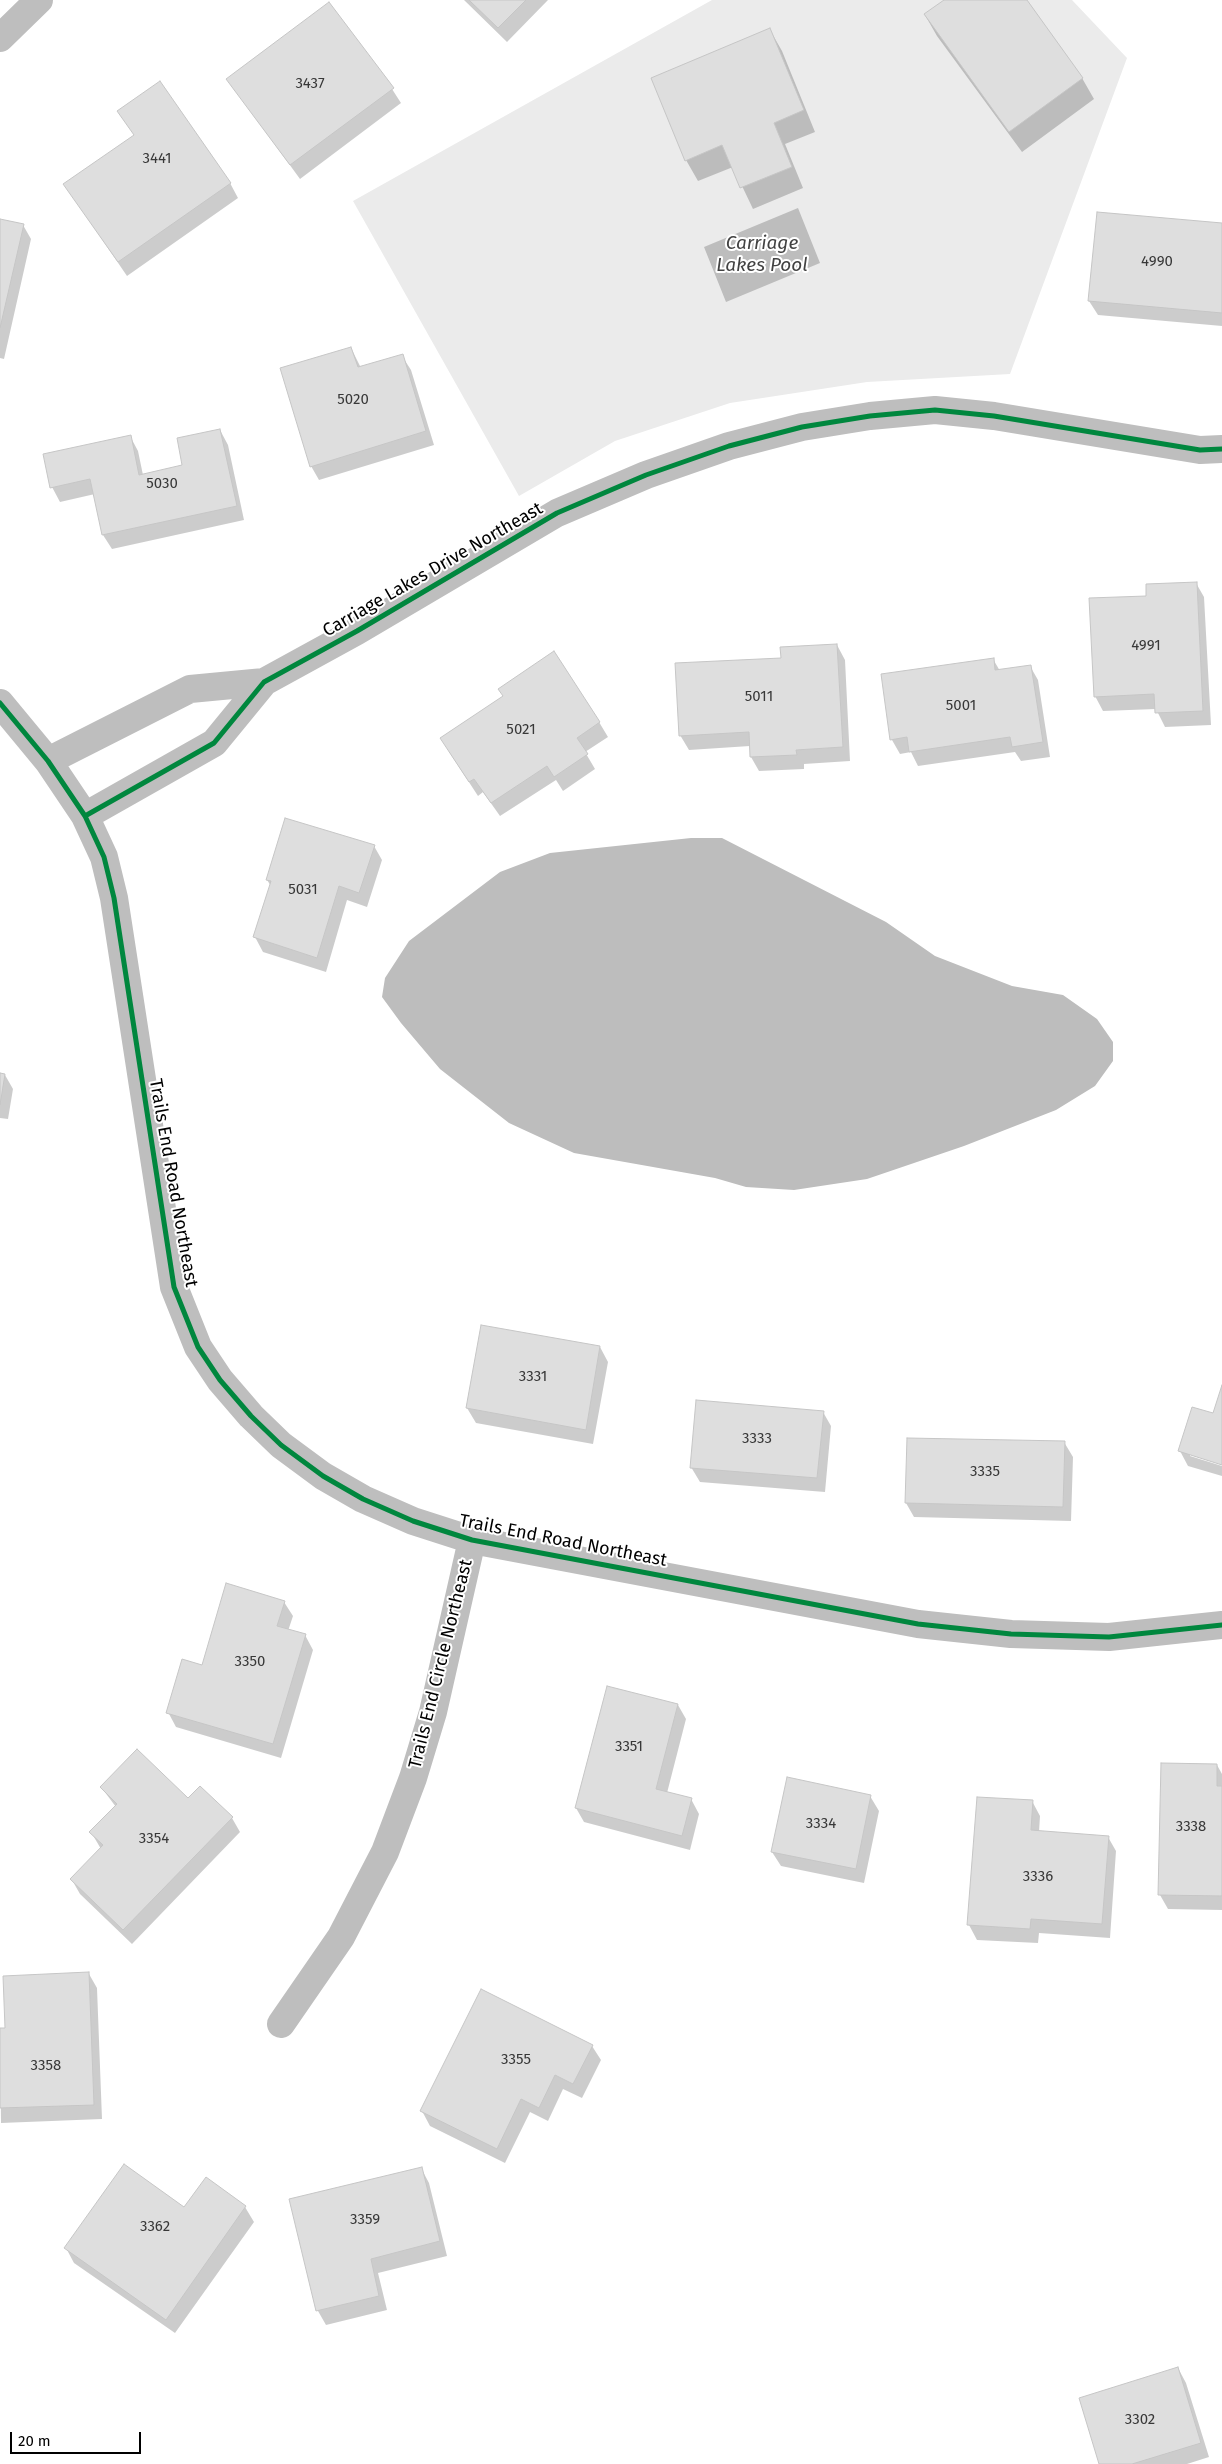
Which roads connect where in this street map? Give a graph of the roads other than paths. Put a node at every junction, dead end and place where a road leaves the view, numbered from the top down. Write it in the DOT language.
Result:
graph roads {
  1 [pos="39,0"];
  2 [pos="0,38"];
  3 [pos="1222,449"];
  4 [pos="264,682"];
  5 [pos="0,703"];
  6 [pos="48,761"];
  7 [pos="85,816"];
  8 [pos="472,1540"];
  9 [pos="1222,1625"];
  10 [pos="281,2024"];
  1 -- 2 [label="street"];
  3 -- 4 [label="street, Carriage Lakes Drive Northeast"];
  4 -- 6 [label="street, Carriage Lakes Drive Northeast"];
  4 -- 7 [label="street, Carriage Lakes Drive Northeast"];
  5 -- 6 [label="street, Trails End Road Northeast"];
  6 -- 7 [label="street, Trails End Road Northeast"];
  7 -- 8 [label="street, Trails End Road Northeast"];
  8 -- 9 [label="street, Trails End Road Northeast"];
  8 -- 10 [label="street, Trails End Circle Northeast"];
}
